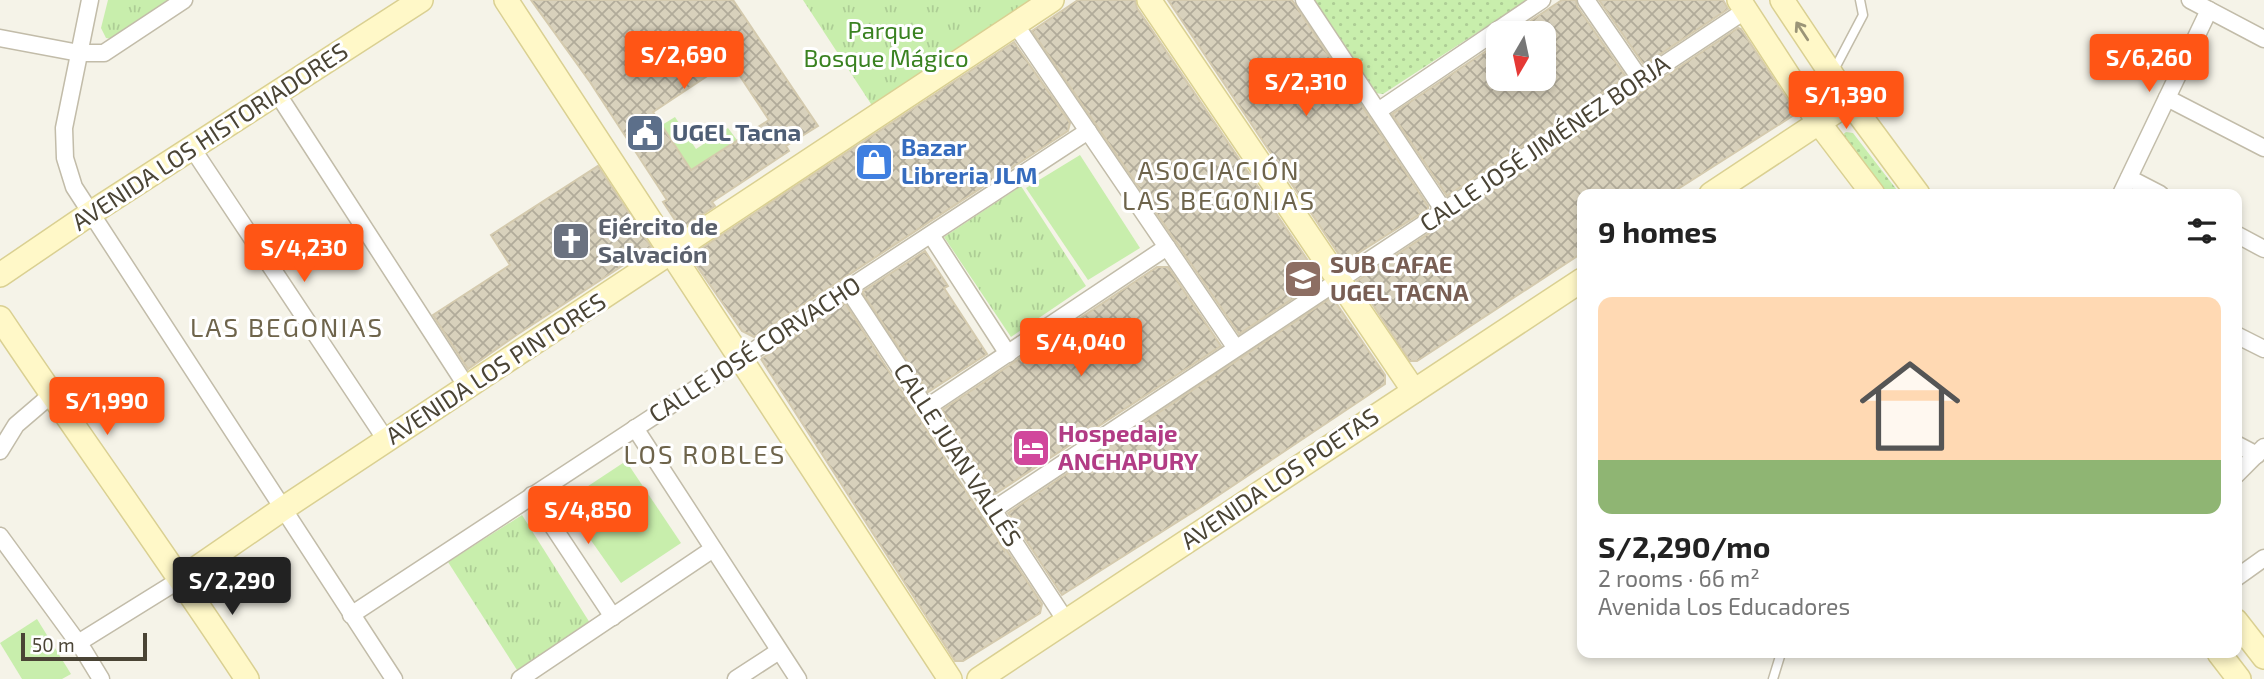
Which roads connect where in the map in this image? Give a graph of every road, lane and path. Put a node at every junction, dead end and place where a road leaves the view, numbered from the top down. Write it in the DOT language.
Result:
graph roads {
  1 [pos="90,0"];
  2 [pos="184,0"];
  3 [pos="421,0"];
  4 [pos="506,0"];
  5 [pos="1052,0"];
  6 [pos="1149,0"];
  7 [pos="1304,0"];
  8 [pos="1542,0"];
  9 [pos="1586,0"];
  10 [pos="1782,0"];
  11 [pos="1860,0"];
  12 [pos="2190,0"];
  13 [pos="1743,5"];
  14 [pos="2209,10"];
  15 [pos="1015,24"];
  16 [pos="0,37"];
  17 [pos="2264,39"];
  18 [pos="79,53"];
  19 [pos="1831,75"];
  20 [pos="1641,80"];
  21 [pos="277,93"];
  22 [pos="2167,98"];
  23 [pos="1850,102"];
  24 [pos="1378,111"];
  25 [pos="1819,123"];
  26 [pos="1088,131"];
  27 [pos="192,148"];
  28 [pos="2264,148"];
  29 [pos="2129,178"];
  30 [pos="1719,189"];
  31 [pos="1869,189"];
  32 [pos="1914,189"];
  33 [pos="2124,189"];
  34 [pos="2150,189"];
  35 [pos="1444,211"];
  36 [pos="91,213"];
  37 [pos="931,235"];
  38 [pos="2242,237"];
  39 [pos="1167,247"];
  40 [pos="2264,249"];
  41 [pos="672,253"];
  42 [pos="0,275"];
  43 [pos="1338,282"];
  44 [pos="1577,282"];
  45 [pos="848,289"];
  46 [pos="0,318"];
  47 [pos="2242,338"];
  48 [pos="1235,348"];
  49 [pos="2264,349"];
  50 [pos="1008,354"];
  51 [pos="741,359"];
  52 [pos="467,387"];
  53 [pos="1414,391"];
  54 [pos="51,396"];
  55 [pos="926,408"];
  56 [pos="635,428"];
  57 [pos="386,440"];
  58 [pos="2242,446"];
  59 [pos="0,451"];
  60 [pos="2261,451"];
  61 [pos="2242,469"];
  62 [pos="532,495"];
  63 [pos="284,508"];
  64 [pos="993,510"];
  65 [pos="0,536"];
  66 [pos="713,549"];
  67 [pos="2264,558"];
  68 [pos="2242,574"];
  69 [pos="181,579"];
  70 [pos="351,615"];
  71 [pos="613,617"];
  72 [pos="1066,621"];
  73 [pos="2242,629"];
  74 [pos="78,643"];
  75 [pos="779,651"];
  76 [pos="2264,657"];
  77 [pos="1780,658"];
  78 [pos="2223,658"];
  79 [pos="102,679"];
  80 [pos="247,679"];
  81 [pos="394,679"];
  82 [pos="520,679"];
  83 [pos="736,679"];
  84 [pos="797,679"];
  85 [pos="950,679"];
  86 [pos="979,679"];
  87 [pos="1773,679"];
  88 [pos="2239,679"];
  1 -- 18 [label="street"];
  2 -- 18 [label="street"];
  3 -- 21 [label="street, AVENIDA LOS HISTORIADORES"];
  4 -- 41 [label="street"];
  5 -- 15 [label="street, AVENIDA LOS PINTORES"];
  6 -- 43 [label="street"];
  7 -- 24 [label="street"];
  8 -- 24 [label="street"];
  9 -- 20 [label="street"];
  19 -- 10 [label="street, one-way"];
  11 -- 19 [label="lane"];
  12 -- 14 [label="street"];
  13 -- 20 [label="street, CALLE JOSÉ JIMÉNEZ BORJA"];
  13 -- 25 [label="street"];
  14 -- 17 [label="street"];
  14 -- 22 [label="street"];
  15 -- 26 [label="street"];
  15 -- 41 [label="street, AVENIDA LOS PINTORES"];
  16 -- 18 [label="street"];
  18 -- 36 [label="street"];
  19 -- 23 [label="street"];
  20 -- 35 [label="street, CALLE JOSÉ JIMÉNEZ BORJA"];
  21 -- 27 [label="street, AVENIDA LOS HISTORIADORES"];
  21 -- 52 [label="street"];
  22 -- 28 [label="street"];
  22 -- 29 [label="street"];
  23 -- 25 [label="street"];
  23 -- 32 [label="street"];
  24 -- 35 [label="street"];
  25 -- 30 [label="street"];
  25 -- 31 [label="street"];
  26 -- 37 [label="street, CALLE JOSÉ CORVACHO"];
  26 -- 39 [label="street"];
  27 -- 36 [label="street, AVENIDA LOS HISTORIADORES"];
  27 -- 57 [label="street"];
  29 -- 33 [label="street"];
  29 -- 34 [label="street"];
  35 -- 43 [label="street, CALLE JOSÉ JIMÉNEZ BORJA"];
  36 -- 42 [label="street, AVENIDA LOS HISTORIADORES"];
  36 -- 63 [label="street"];
  37 -- 45 [label="street, CALLE JOSÉ CORVACHO"];
  37 -- 50 [label="street"];
  38 -- 40 [label="street"];
  39 -- 48 [label="street"];
  39 -- 50 [label="street"];
  41 -- 51 [label="street"];
  41 -- 52 [label="street, AVENIDA LOS PINTORES"];
  43 -- 48 [label="street, CALLE JOSÉ JIMÉNEZ BORJA"];
  43 -- 53 [label="street"];
  44 -- 53 [label="street, AVENIDA LOS POETAS"];
  45 -- 51 [label="street, CALLE JOSÉ CORVACHO"];
  45 -- 55 [label="street, CALLE JUAN VALLÉS"];
  46 -- 54 [label="street"];
  47 -- 49 [label="street"];
  48 -- 64 [label="street, CALLE JOSÉ JIMÉNEZ BORJA"];
  50 -- 55 [label="street"];
  51 -- 56 [label="street, CALLE JOSÉ CORVACHO"];
  51 -- 85 [label="street"];
  52 -- 57 [label="street, AVENIDA LOS PINTORES"];
  53 -- 72 [label="street, AVENIDA LOS POETAS"];
  54 -- 59 [label="street"];
  54 -- 69 [label="street"];
  55 -- 64 [label="street, CALLE JUAN VALLÉS"];
  56 -- 62 [label="street, CALLE JOSÉ CORVACHO"];
  56 -- 66 [label="street"];
  57 -- 63 [label="street, AVENIDA LOS PINTORES"];
  58 -- 60 [label="street"];
  60 -- 61 [label="street"];
  62 -- 70 [label="street, CALLE JOSÉ CORVACHO"];
  62 -- 71 [label="street"];
  63 -- 69 [label="street, AVENIDA LOS PINTORES"];
  63 -- 70 [label="street"];
  64 -- 72 [label="street, CALLE JUAN VALLÉS"];
  65 -- 74 [label="street"];
  66 -- 71 [label="street"];
  66 -- 75 [label="street"];
  67 -- 68 [label="street"];
  69 -- 74 [label="street, AVENIDA LOS PINTORES"];
  69 -- 80 [label="street"];
  70 -- 81 [label="street"];
  71 -- 82 [label="street"];
  72 -- 86 [label="street, AVENIDA LOS POETAS"];
  73 -- 76 [label="street"];
  74 -- 79 [label="street"];
  75 -- 83 [label="street"];
  75 -- 84 [label="street"];
  77 -- 87 [label="lane"];
  78 -- 88 [label="street"];
}
